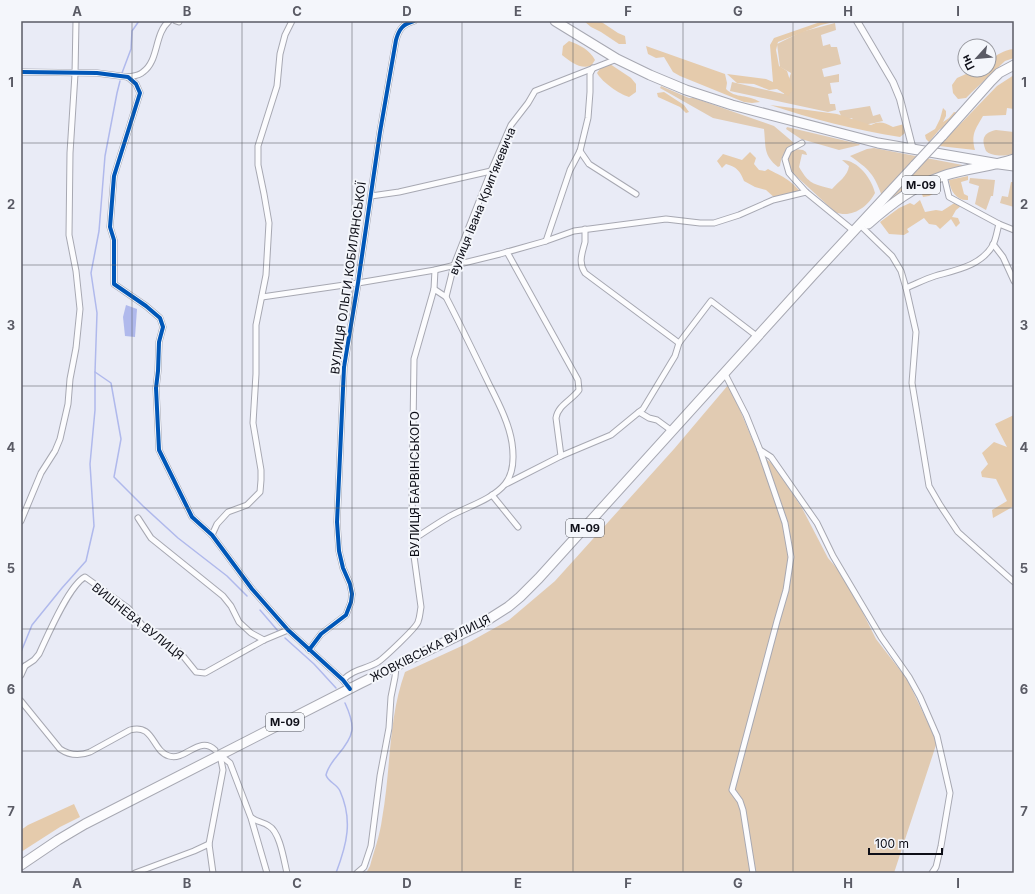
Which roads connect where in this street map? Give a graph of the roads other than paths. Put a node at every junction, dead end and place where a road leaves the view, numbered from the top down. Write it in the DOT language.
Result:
graph roads {
  1 [pos="76,21"];
  2 [pos="169,21"];
  3 [pos="292,21"];
  4 [pos="414,21"];
  5 [pos="555,21"];
  6 [pos="857,21"];
  7 [pos="617,59"];
  8 [pos="1014,65"];
  9 [pos="593,68"];
  10 [pos="21,72"];
  11 [pos="75,74"];
  12 [pos="128,77"];
  13 [pos="802,143"];
  14 [pos="913,150"];
  15 [pos="580,151"];
  16 [pos="1014,159"];
  17 [pos="999,164"];
  18 [pos="1014,166"];
  19 [pos="491,171"];
  20 [pos="944,176"];
  21 [pos="806,192"];
  22 [pos="636,194"];
  23 [pos="370,196"];
  24 [pos="999,224"];
  25 [pos="863,228"];
  26 [pos="585,229"];
  27 [pos="1014,230"];
  28 [pos="855,232"];
  29 [pos="546,241"];
  30 [pos="993,244"];
  31 [pos="507,252"];
  32 [pos="454,265"];
  33 [pos="435,270"];
  34 [pos="1014,281"];
  35 [pos="358,283"];
  36 [pos="906,288"];
  37 [pos="434,289"];
  38 [pos="262,297"];
  39 [pos="446,297"];
  40 [pos="758,337"];
  41 [pos="679,343"];
  42 [pos="725,374"];
  43 [pos="639,412"];
  44 [pos="672,431"];
  45 [pos="760,450"];
  46 [pos="561,456"];
  47 [pos="505,484"];
  48 [pos="492,495"];
  49 [pos="138,518"];
  50 [pos="21,521"];
  51 [pos="518,527"];
  52 [pos="212,535"];
  53 [pos="414,539"];
  54 [pos="1014,582"];
  55 [pos="288,630"];
  56 [pos="264,640"];
  57 [pos="309,650"];
  58 [pos="23,665"];
  59 [pos="396,667"];
  60 [pos="21,675"];
  61 [pos="343,680"];
  62 [pos="350,689"];
  63 [pos="21,701"];
  64 [pos="217,752"];
  65 [pos="252,818"];
  66 [pos="209,844"];
  67 [pos="21,865"];
  68 [pos="135,873"];
  69 [pos="213,873"];
  70 [pos="267,873"];
  71 [pos="287,873"];
  72 [pos="357,873"];
  73 [pos="753,873"];
  74 [pos="932,873"];
  1 -- 11 [label="street"];
  2 -- 12 [label="street"];
  3 -- 38 [label="street"];
  4 -- 23 [label="street, ВУЛИЦЯ ОЛЬГИ КОБИЛЯНСЬКОЇ"];
  5 -- 7 [label="highway"];
  6 -- 14 [label="street"];
  7 -- 9 [label="street, вулиця Івана Крипʼякевича"];
  7 -- 14 [label="highway"];
  8 -- 28 [label="highway, М-09, bridge"];
  9 -- 15 [label="street"];
  9 -- 19 [label="street, вулиця Івана Крипʼякевича"];
  10 -- 11 [label="street"];
  11 -- 12 [label="street"];
  11 -- 50 [label="street"];
  12 -- 52 [label="street"];
  13 -- 21 [label="street"];
  14 -- 17 [label="highway"];
  15 -- 22 [label="street"];
  15 -- 29 [label="street"];
  16 -- 17 [label="highway"];
  17 -- 18 [label="highway, М-09"];
  17 -- 20 [label="highway, М-09"];
  19 -- 23 [label="street"];
  19 -- 32 [label="street, вулиця Івана Крипʼякевича"];
  20 -- 24 [label="street"];
  20 -- 25 [label="highway, М-09"];
  21 -- 26 [label="street"];
  21 -- 28 [label="street"];
  23 -- 35 [label="street, ВУЛИЦЯ ОЛЬГИ КОБИЛЯНСЬКОЇ"];
  24 -- 27 [label="street"];
  24 -- 30 [label="street"];
  25 -- 28 [label="highway, М-09"];
  25 -- 36 [label="street"];
  26 -- 29 [label="street"];
  26 -- 41 [label="street"];
  28 -- 40 [label="highway, М-09"];
  29 -- 31 [label="street"];
  30 -- 34 [label="street"];
  30 -- 36 [label="street"];
  31 -- 32 [label="street"];
  31 -- 46 [label="street"];
  32 -- 33 [label="street"];
  32 -- 39 [label="street, вулиця Івана Крипʼякевича"];
  33 -- 35 [label="street"];
  33 -- 37 [label="street, ВУЛИЦЯ БАРВІНСЬКОГО"];
  35 -- 38 [label="street"];
  35 -- 57 [label="street, ВУЛИЦЯ ОЛЬГИ КОБИЛЯНСЬКОЇ"];
  36 -- 54 [label="street"];
  37 -- 39 [label="street"];
  37 -- 53 [label="street, ВУЛИЦЯ БАРВІНСЬКОГО"];
  38 -- 52 [label="street"];
  39 -- 47 [label="street"];
  40 -- 41 [label="street"];
  40 -- 42 [label="highway, ЖОВКІВСЬКА ВУЛИЦЯ / М-09"];
  41 -- 43 [label="street"];
  42 -- 44 [label="highway, ЖОВКІВСЬКА ВУЛИЦЯ / М-09"];
  42 -- 45 [label="street"];
  43 -- 44 [label="street"];
  43 -- 46 [label="street"];
  44 -- 59 [label="highway, ЖОВКІВСЬКА ВУЛИЦЯ / М-09"];
  45 -- 73 [label="street"];
  45 -- 74 [label="street"];
  46 -- 47 [label="street"];
  47 -- 48 [label="street"];
  48 -- 51 [label="street"];
  48 -- 53 [label="street"];
  49 -- 56 [label="street"];
  52 -- 55 [label="street"];
  53 -- 61 [label="street, ВУЛИЦЯ БАРВІНСЬКОГО"];
  55 -- 56 [label="street"];
  55 -- 57 [label="street"];
  56 -- 58 [label="street, ВИШНЕВА ВУЛИЦЯ"];
  57 -- 61 [label="street"];
  58 -- 60 [label="street"];
  59 -- 62 [label="highway, ЖОВКІВСЬКА ВУЛИЦЯ / М-09"];
  59 -- 72 [label="street"];
  61 -- 62 [label="street"];
  62 -- 64 [label="highway, М-09"];
  63 -- 64 [label="street"];
  64 -- 65 [label="street"];
  64 -- 66 [label="street"];
  64 -- 67 [label="highway, М-09"];
  65 -- 70 [label="street"];
  65 -- 71 [label="street"];
  66 -- 68 [label="street"];
  66 -- 69 [label="street"];
}
